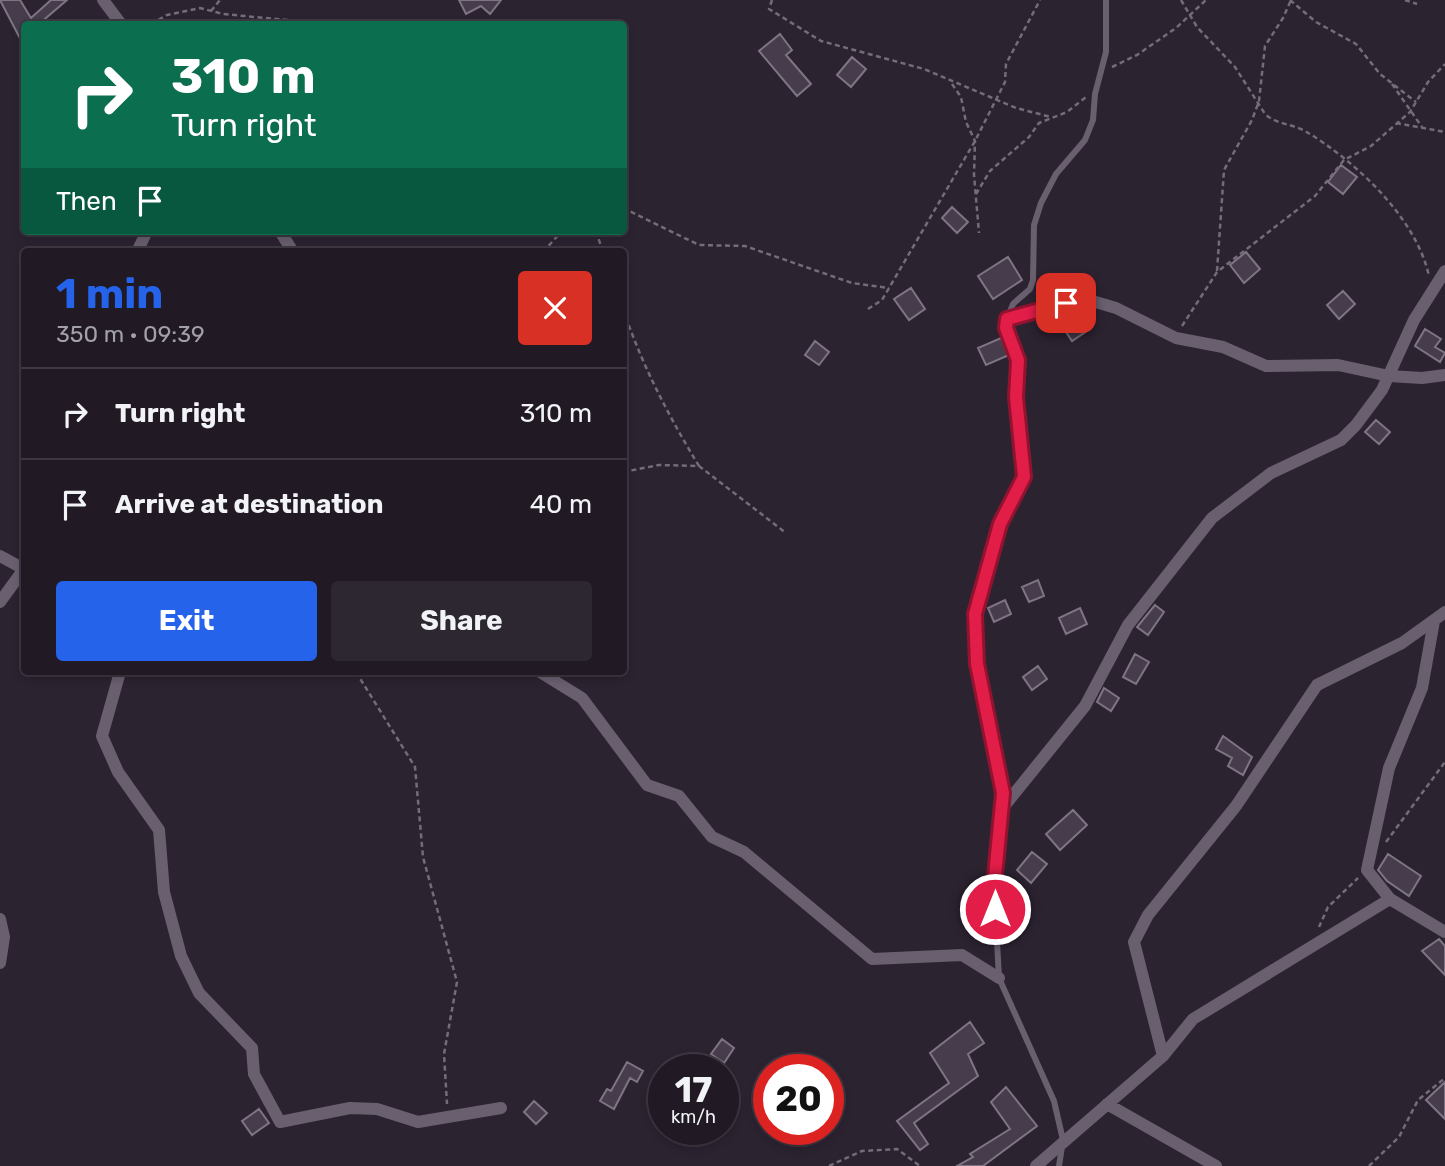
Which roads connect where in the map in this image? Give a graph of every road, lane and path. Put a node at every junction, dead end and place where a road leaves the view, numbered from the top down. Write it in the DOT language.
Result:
graph roads {
  1 [pos="103,0"];
  2 [pos="220,0"];
  3 [pos="772,0"];
  4 [pos="1040,0"];
  5 [pos="1106,0"];
  6 [pos="1181,0"];
  7 [pos="1206,0"];
  8 [pos="1290,0"];
  9 [pos="1405,0"];
  10 [pos="1417,4"];
  11 [pos="211,11"];
  12 [pos="1191,15"];
  13 [pos="119,21"];
  14 [pos="156,21"];
  15 [pos="303,21"];
  16 [pos="1445,64"];
  17 [pos="1100,75"];
  18 [pos="1390,81"];
  19 [pos="950,82"];
  20 [pos="1098,84"];
  21 [pos="995,98"];
  22 [pos="1417,103"];
  23 [pos="1258,104"];
  24 [pos="1410,112"];
  25 [pos="1051,117"];
  26 [pos="1396,123"];
  27 [pos="1422,127"];
  28 [pos="1445,132"];
  29 [pos="975,141"];
  30 [pos="1344,160"];
  31 [pos="976,194"];
  32 [pos="627,208"];
  33 [pos="979,233"];
  34 [pos="558,235"];
  35 [pos="547,248"];
  36 [pos="1445,271"];
  37 [pos="1217,272"];
  38 [pos="889,288"];
  39 [pos="1431,293"];
  40 [pos="868,309"];
  41 [pos="1007,319"];
  42 [pos="627,320"];
  43 [pos="1176,338"];
  44 [pos="1445,375"];
  45 [pos="1389,376"];
  46 [pos="699,466"];
  47 [pos="627,471"];
  48 [pos="786,533"];
  49 [pos="0,556"];
  50 [pos="21,567"];
  51 [pos="21,573"];
  52 [pos="0,602"];
  53 [pos="1445,612"];
  54 [pos="1434,621"];
  55 [pos="119,675"];
  56 [pos="358,675"];
  57 [pos="545,675"];
  58 [pos="1001,810"];
  59 [pos="1390,899"];
  60 [pos="0,919"];
  61 [pos="1445,932"];
  62 [pos="0,963"];
  63 [pos="999,978"];
  64 [pos="1163,1056"];
  65 [pos="1445,1078"];
  66 [pos="1107,1104"];
  67 [pos="501,1108"];
  68 [pos="449,1118"];
  69 [pos="1063,1140"];
  70 [pos="829,1166"];
  71 [pos="920,1166"];
  72 [pos="1036,1166"];
  73 [pos="1059,1166"];
  74 [pos="1216,1166"];
  75 [pos="1369,1166"];
  1 -- 13 [label="street"];
  2 -- 11 [label="path"];
  3 -- 19 [label="path"];
  4 -- 21 [label="path"];
  5 -- 17 [label="lane"];
  6 -- 12 [label="path"];
  7 -- 12 [label="path"];
  8 -- 18 [label="path"];
  8 -- 23 [label="path"];
  9 -- 10 [label="path"];
  11 -- 14 [label="path"];
  11 -- 15 [label="path"];
  12 -- 17 [label="path"];
  12 -- 23 [label="path"];
  16 -- 22 [label="path"];
  17 -- 20 [label="lane"];
  18 -- 22 [label="path"];
  18 -- 24 [label="path"];
  19 -- 21 [label="path"];
  19 -- 29 [label="path"];
  20 -- 25 [label="path"];
  20 -- 41 [label="lane"];
  21 -- 25 [label="path"];
  21 -- 29 [label="path"];
  22 -- 24 [label="path"];
  23 -- 30 [label="path"];
  23 -- 37 [label="path"];
  24 -- 26 [label="path"];
  24 -- 27 [label="path"];
  25 -- 31 [label="path"];
  26 -- 27 [label="path"];
  26 -- 30 [label="path"];
  27 -- 28 [label="path"];
  29 -- 31 [label="path"];
  29 -- 38 [label="path"];
  30 -- 37 [label="path"];
  30 -- 39 [label="path"];
  31 -- 33 [label="path"];
  32 -- 38 [label="path"];
  34 -- 35 [label="path"];
  36 -- 39 [label="street"];
  37 -- 43 [label="path"];
  38 -- 40 [label="path"];
  39 -- 45 [label="street"];
  41 -- 43 [label="street"];
  41 -- 58 [label="lane"];
  42 -- 46 [label="path"];
  43 -- 45 [label="street"];
  44 -- 45 [label="street"];
  45 -- 58 [label="street"];
  46 -- 47 [label="path"];
  46 -- 48 [label="path"];
  49 -- 50 [label="street"];
  51 -- 52 [label="street"];
  53 -- 54 [label="street"];
  54 -- 59 [label="street"];
  54 -- 64 [label="street"];
  55 -- 68 [label="street"];
  56 -- 68 [label="path"];
  57 -- 63 [label="street"];
  58 -- 63 [label="lane"];
  59 -- 61 [label="street"];
  59 -- 64 [label="street"];
  60 -- 62 [label="street"];
  63 -- 69 [label="lane"];
  64 -- 66 [label="street"];
  65 -- 75 [label="path"];
  66 -- 69 [label="street"];
  66 -- 74 [label="street"];
  67 -- 68 [label="street"];
  69 -- 72 [label="street"];
  69 -- 73 [label="lane"];
  70 -- 71 [label="path"];
}
